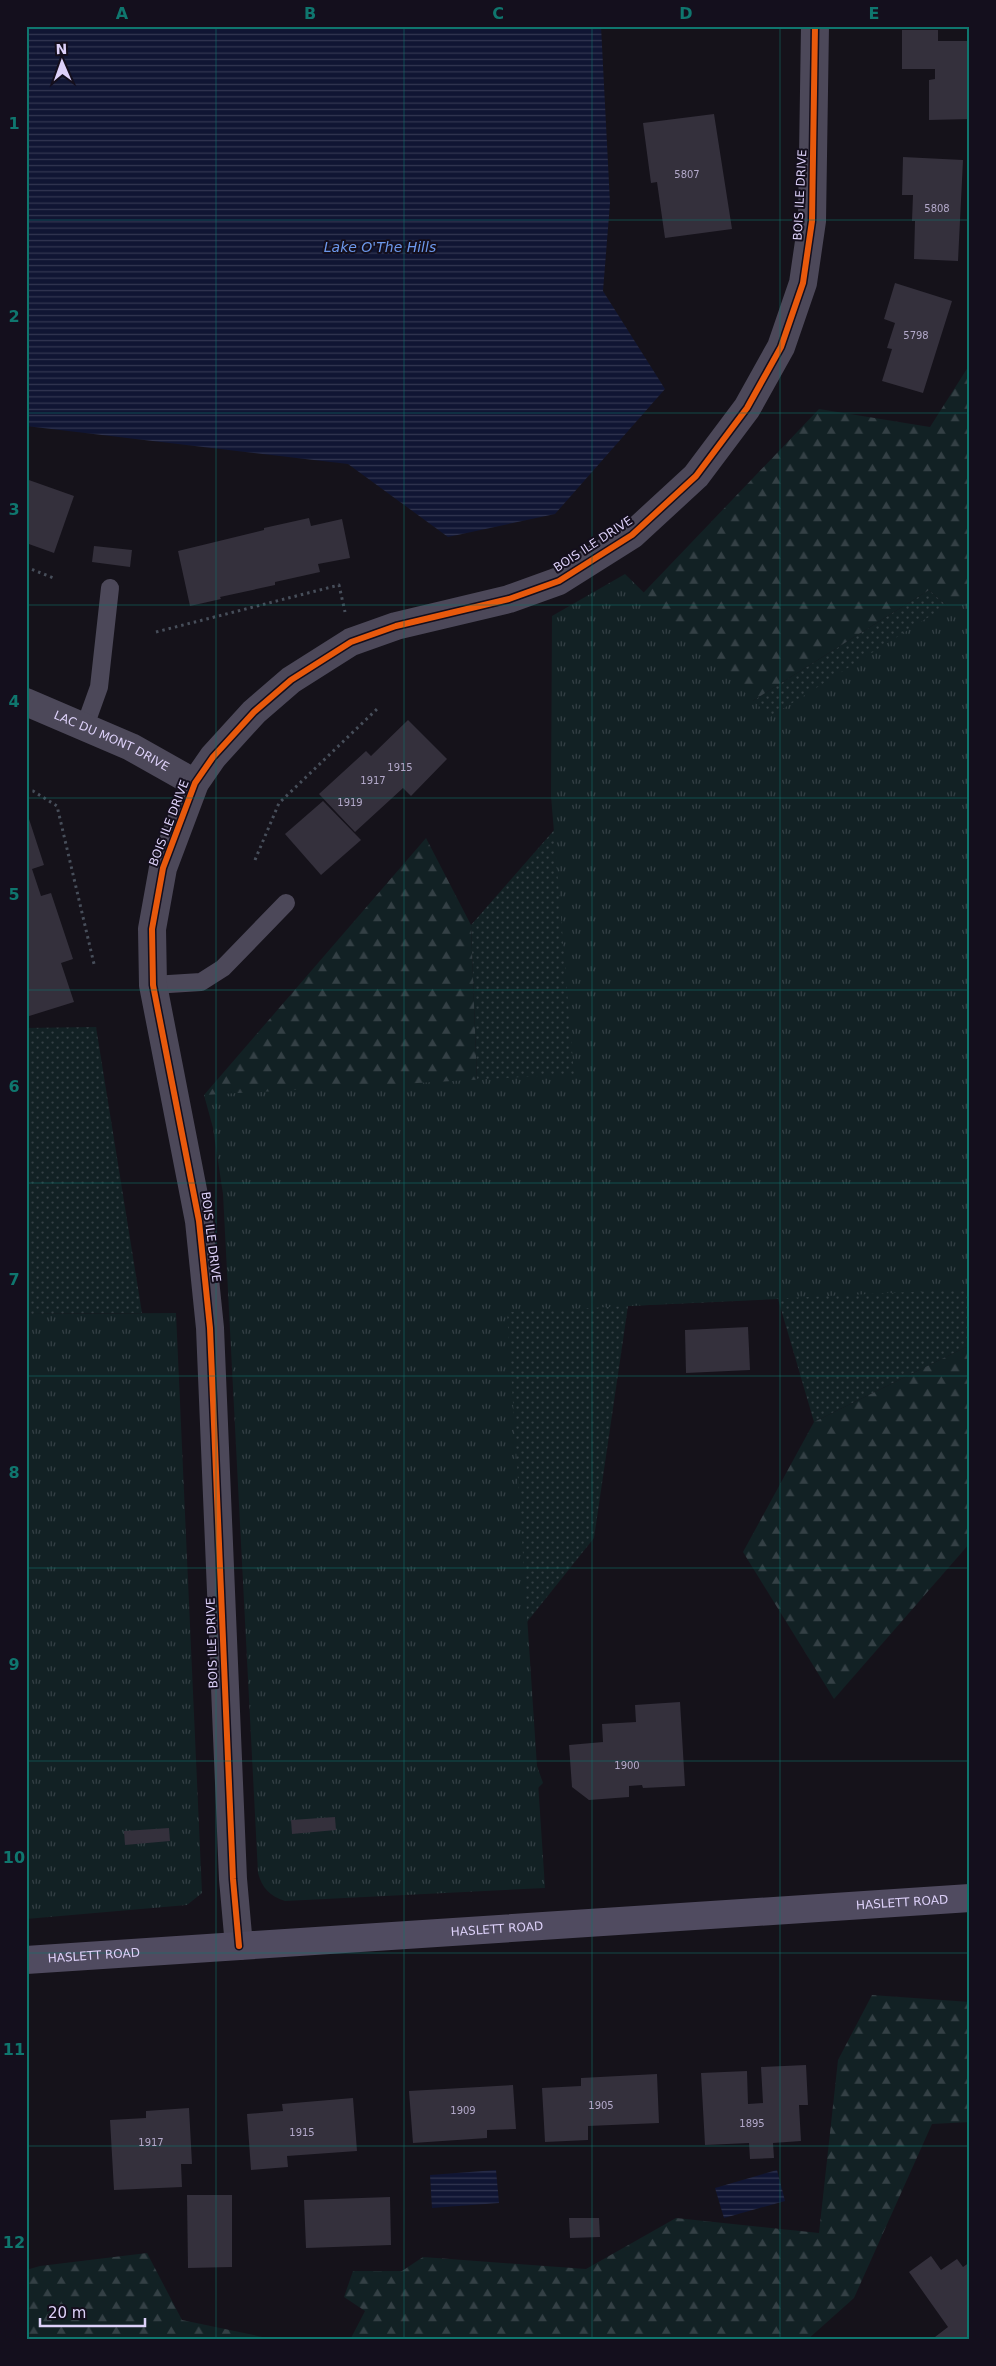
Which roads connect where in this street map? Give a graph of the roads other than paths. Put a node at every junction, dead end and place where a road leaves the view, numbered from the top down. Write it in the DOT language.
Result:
graph roads {
  1 [pos="815,26"];
  2 [pos="110,588"];
  3 [pos="26,702"];
  4 [pos="85,726"];
  5 [pos="195,783"];
  6 [pos="286,903"];
  7 [pos="153,985"];
  8 [pos="970,1898"];
  9 [pos="239,1946"];
  10 [pos="26,1960"];
  1 -- 5 [label="street, BOIS ILE DRIVE"];
  2 -- 4 [label="lane"];
  3 -- 4 [label="street, LAC DU MONT DRIVE"];
  4 -- 5 [label="street, LAC DU MONT DRIVE"];
  5 -- 7 [label="street, BOIS ILE DRIVE"];
  6 -- 7 [label="lane"];
  7 -- 9 [label="street, BOIS ILE DRIVE"];
  8 -- 9 [label="main road, HASLETT ROAD"];
  9 -- 10 [label="main road, HASLETT ROAD"];
}
